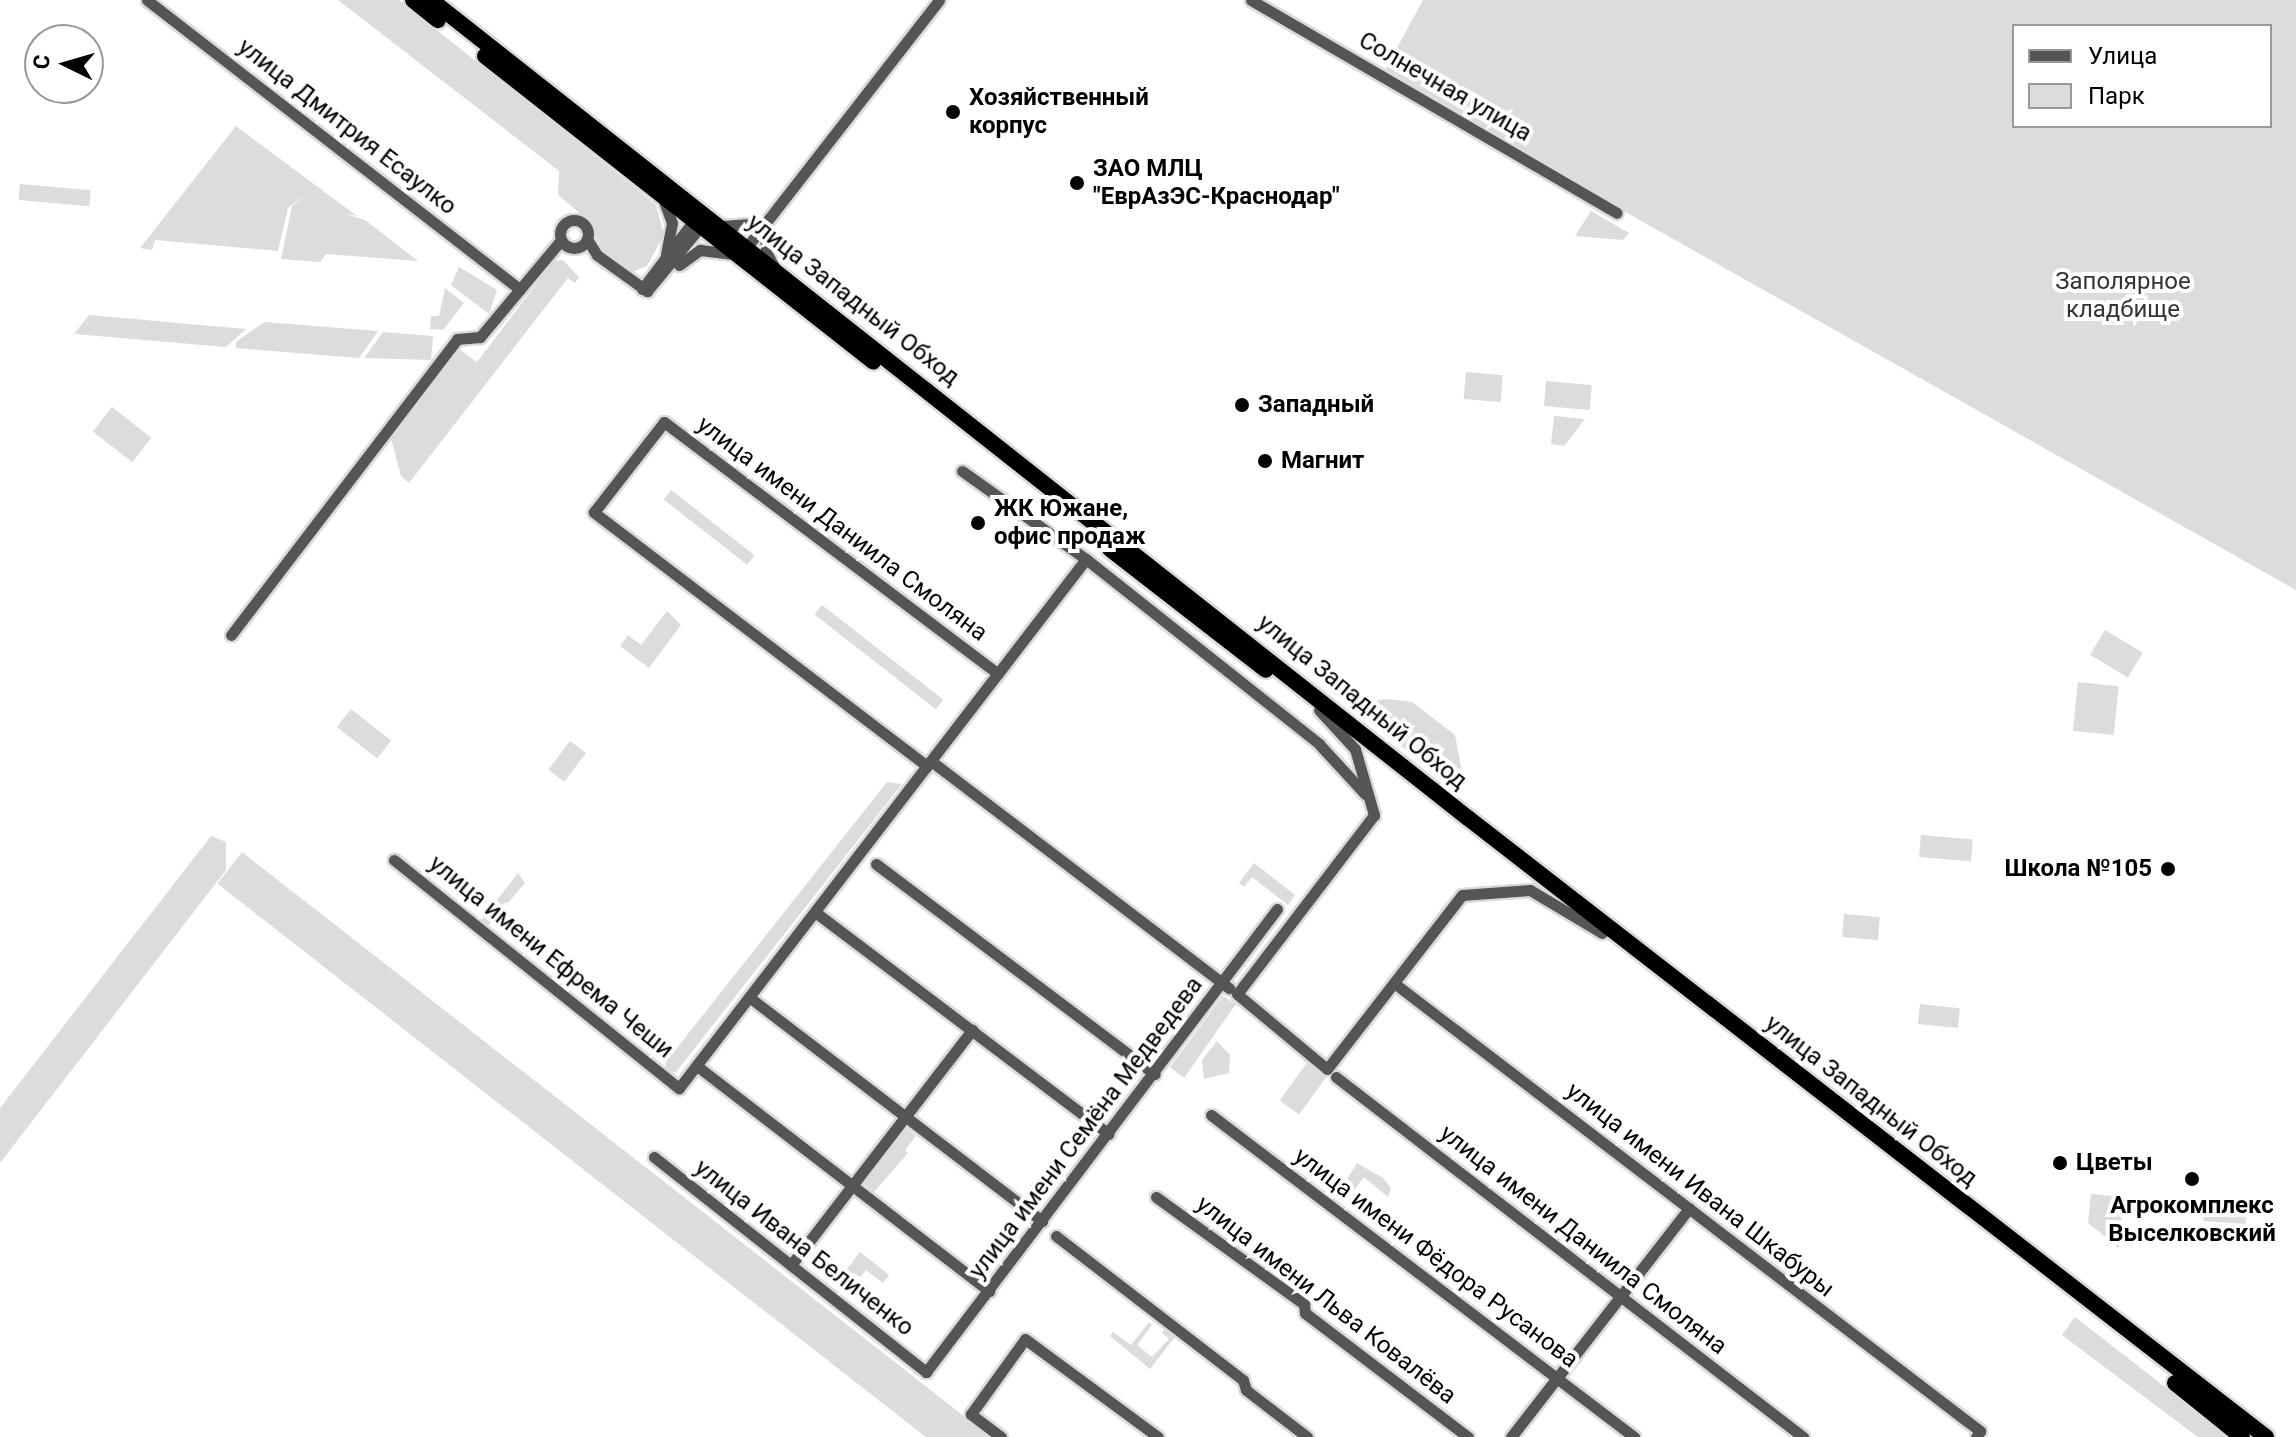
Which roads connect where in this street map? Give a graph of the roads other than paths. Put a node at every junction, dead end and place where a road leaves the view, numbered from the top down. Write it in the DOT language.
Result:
graph roads {
  1 [pos="147,0"];
  2 [pos="413,0"];
  3 [pos="431,0"];
  4 [pos="939,0"];
  5 [pos="1251,0"];
  6 [pos="650,186"];
  7 [pos="1617,213"];
  8 [pos="705,220"];
  9 [pos="765,223"];
  10 [pos="587,239"];
  11 [pos="561,240"];
  12 [pos="745,255"];
  13 [pos="664,258"];
  14 [pos="776,268"];
  15 [pos="654,286"];
  16 [pos="520,289"];
  17 [pos="642,289"];
  18 [pos="962,471"];
  19 [pos="1086,559"];
  20 [pos="231,635"];
  21 [pos="998,674"];
  22 [pos="1319,710"];
  23 [pos="929,763"];
  24 [pos="1368,798"];
  25 [pos="394,860"];
  26 [pos="876,864"];
  27 [pos="1277,909"];
  28 [pos="815,912"];
  29 [pos="1602,933"];
  30 [pos="1394,983"];
  31 [pos="1223,985"];
  32 [pos="1237,994"];
  33 [pos="749,997"];
  34 [pos="972,1030"];
  35 [pos="697,1066"];
  36 [pos="1155,1074"];
  37 [pos="1336,1077"];
  38 [pos="1211,1115"];
  39 [pos="905,1116"];
  40 [pos="1109,1134"];
  41 [pos="654,1157"];
  42 [pos="851,1186"];
  43 [pos="1156,1197"];
  44 [pos="1689,1208"];
  45 [pos="1042,1221"];
  46 [pos="1056,1236"];
  47 [pos="791,1265"];
  48 [pos="989,1291"];
  49 [pos="1620,1297"];
  50 [pos="926,1372"];
  51 [pos="1557,1378"];
  52 [pos="1978,1434"];
  53 [pos="1001,1437"];
  54 [pos="1158,1437"];
  55 [pos="1307,1437"];
  56 [pos="1468,1437"];
  57 [pos="1511,1437"];
  58 [pos="1634,1437"];
  59 [pos="1803,1437"];
  60 [pos="2242,1437"];
  61 [pos="2266,1437"];
  1 -- 16 [label="street, улица Дмитрия Есаулко"];
  2 -- 6 [label="highway, улица Западный Обход"];
  3 -- 8 [label="highway, улица Западный Обход"];
  4 -- 9 [label="street"];
  5 -- 7 [label="street, Солнечная улица"];
  6 -- 8 [label="highway, улица Западный Обход"];
  6 -- 13 [label="street"];
  8 -- 9 [label="street"];
  8 -- 12 [label="highway, улица Западный Обход"];
  8 -- 13 [label="street"];
  8 -- 15 [label="street"];
  9 -- 12 [label="street"];
  9 -- 14 [label="street"];
  10 -- 11 [label="street"];
  10 -- 11 [label="street"];
  10 -- 17 [label="street"];
  11 -- 16 [label="street"];
  12 -- 14 [label="highway, улица Западный Обход"];
  12 -- 15 [label="street"];
  12 -- 22 [label="highway, улица Западный Обход"];
  13 -- 17 [label="street"];
  14 -- 61 [label="highway, улица Западный Обход"];
  15 -- 17 [label="street"];
  16 -- 20 [label="street"];
  18 -- 19 [label="street"];
  19 -- 21 [label="street"];
  19 -- 24 [label="street"];
  21 -- 23 [label="street"];
  21 -- 23 [label="street, улица имени Даниила Смоляна"];
  22 -- 24 [label="street"];
  22 -- 29 [label="highway, улица Западный Обход"];
  23 -- 28 [label="street"];
  23 -- 31 [label="street, улица имени Даниила Смоляна"];
  24 -- 32 [label="street"];
  25 -- 35 [label="street, улица имени Ефрема Чеши"];
  26 -- 36 [label="street"];
  27 -- 31 [label="street, улица имени Семёна Медведева"];
  28 -- 33 [label="street"];
  28 -- 34 [label="street"];
  29 -- 30 [label="street"];
  29 -- 60 [label="highway, улица Западный Обход"];
  30 -- 32 [label="street, улица имени Даниила Смоляна"];
  30 -- 44 [label="street, улица имени Ивана Шкабуры"];
  31 -- 32 [label="street, улица имени Даниила Смоляна"];
  31 -- 36 [label="street, улица имени Семёна Медведева"];
  33 -- 35 [label="street"];
  33 -- 39 [label="street"];
  34 -- 39 [label="street"];
  34 -- 40 [label="street"];
  35 -- 42 [label="street"];
  36 -- 40 [label="street, улица имени Семёна Медведева"];
  37 -- 49 [label="street, улица имени Даниила Смоляна"];
  38 -- 51 [label="street, улица имени Фёдора Русанова"];
  39 -- 42 [label="street"];
  39 -- 45 [label="street"];
  40 -- 45 [label="street, улица имени Семёна Медведева"];
  41 -- 47 [label="street, улица Ивана Беличенко"];
  42 -- 47 [label="street"];
  42 -- 48 [label="street"];
  43 -- 56 [label="street, улица имени Льва Ковалёва"];
  44 -- 49 [label="street"];
  44 -- 52 [label="street, улица имени Ивана Шкабуры"];
  45 -- 48 [label="street, улица имени Семёна Медведева"];
  46 -- 55 [label="street"];
  47 -- 50 [label="street, улица Ивана Беличенко"];
  48 -- 50 [label="street, улица имени Семёна Медведева"];
  49 -- 51 [label="street"];
  49 -- 59 [label="street, улица имени Даниила Смоляна"];
  51 -- 57 [label="street"];
  51 -- 58 [label="street, улица имени Фёдора Русанова"];
  53 -- 54 [label="street"];
}
